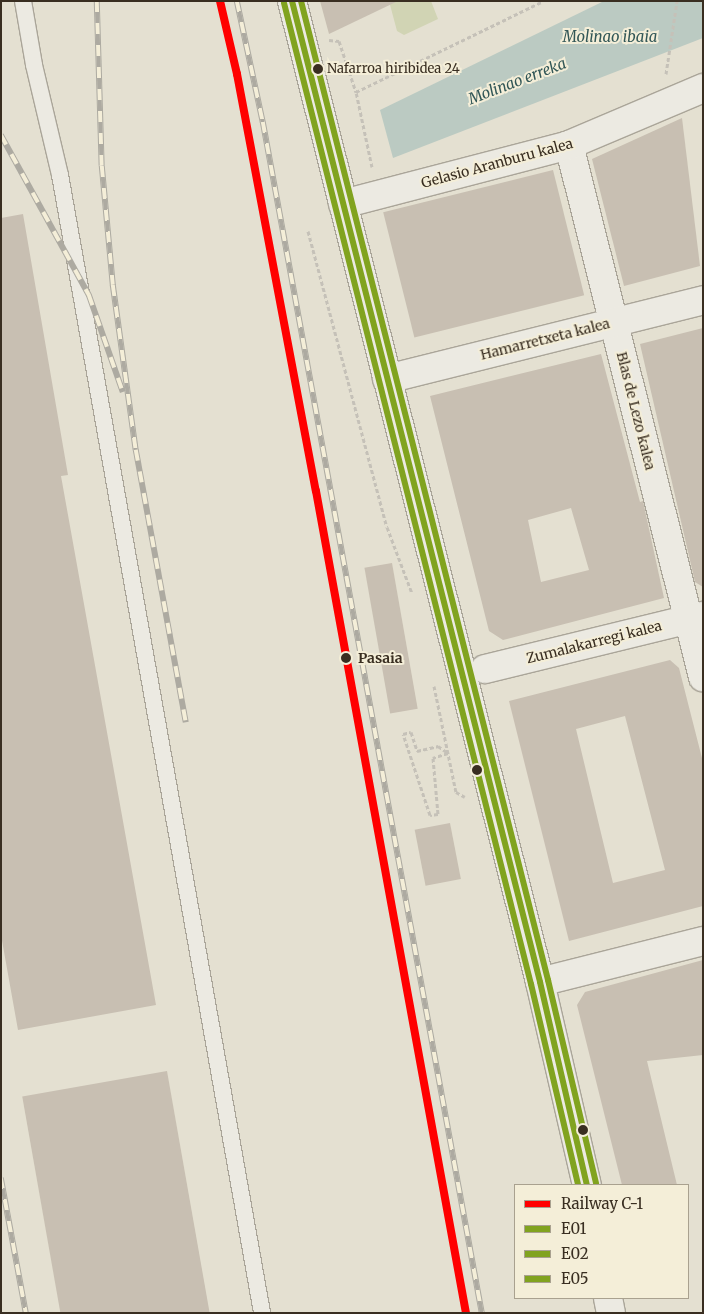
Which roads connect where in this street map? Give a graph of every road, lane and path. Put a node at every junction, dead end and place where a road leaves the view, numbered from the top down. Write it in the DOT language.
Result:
graph roads {
  1 [pos="23,1"];
  2 [pos="292,1"];
  3 [pos="543,1"];
  4 [pos="677,1"];
  5 [pos="325,30"];
  6 [pos="666,77"];
  7 [pos="703,88"];
  8 [pos="356,92"];
  9 [pos="569,145"];
  10 [pos="378,196"];
  11 [pos="343,204"];
  12 [pos="308,231"];
  13 [pos="703,300"];
  14 [pos="614,322"];
  15 [pos="387,379"];
  16 [pos="408,586"];
  17 [pos="696,618"];
  18 [pos="484,669"];
  19 [pos="703,677"];
  20 [pos="438,746"];
  21 [pos="703,941"];
  22 [pos="540,982"];
  23 [pos="587,1184"];
  24 [pos="608,1299"];
  25 [pos="262,1313"];
  26 [pos="610,1313"];
  1 -- 25 [label="lane"];
  2 -- 11 [label="street"];
  3 -- 8 [label="path"];
  4 -- 6 [label="path"];
  5 -- 8 [label="path"];
  7 -- 9 [label="street, Gelasio Aranburu kalea"];
  8 -- 10 [label="path"];
  9 -- 10 [label="street, Gelasio Aranburu kalea"];
  9 -- 14 [label="street, Blas de Lezo kalea"];
  10 -- 11 [label="street, Gelasio Aranburu kalea"];
  11 -- 15 [label="street"];
  12 -- 16 [label="path"];
  13 -- 14 [label="street, Hamarretxeta kalea"];
  14 -- 15 [label="street, Hamarretxeta kalea"];
  14 -- 17 [label="street, Blas de Lezo kalea"];
  15 -- 22 [label="street"];
  17 -- 18 [label="street, Zumalakarregi kalea"];
  17 -- 19 [label="street, Blas de Lezo kalea"];
  20 -- 20 [label="path"];
  21 -- 22 [label="street"];
  22 -- 23 [label="street"];
  24 -- 26 [label="street"];
}
